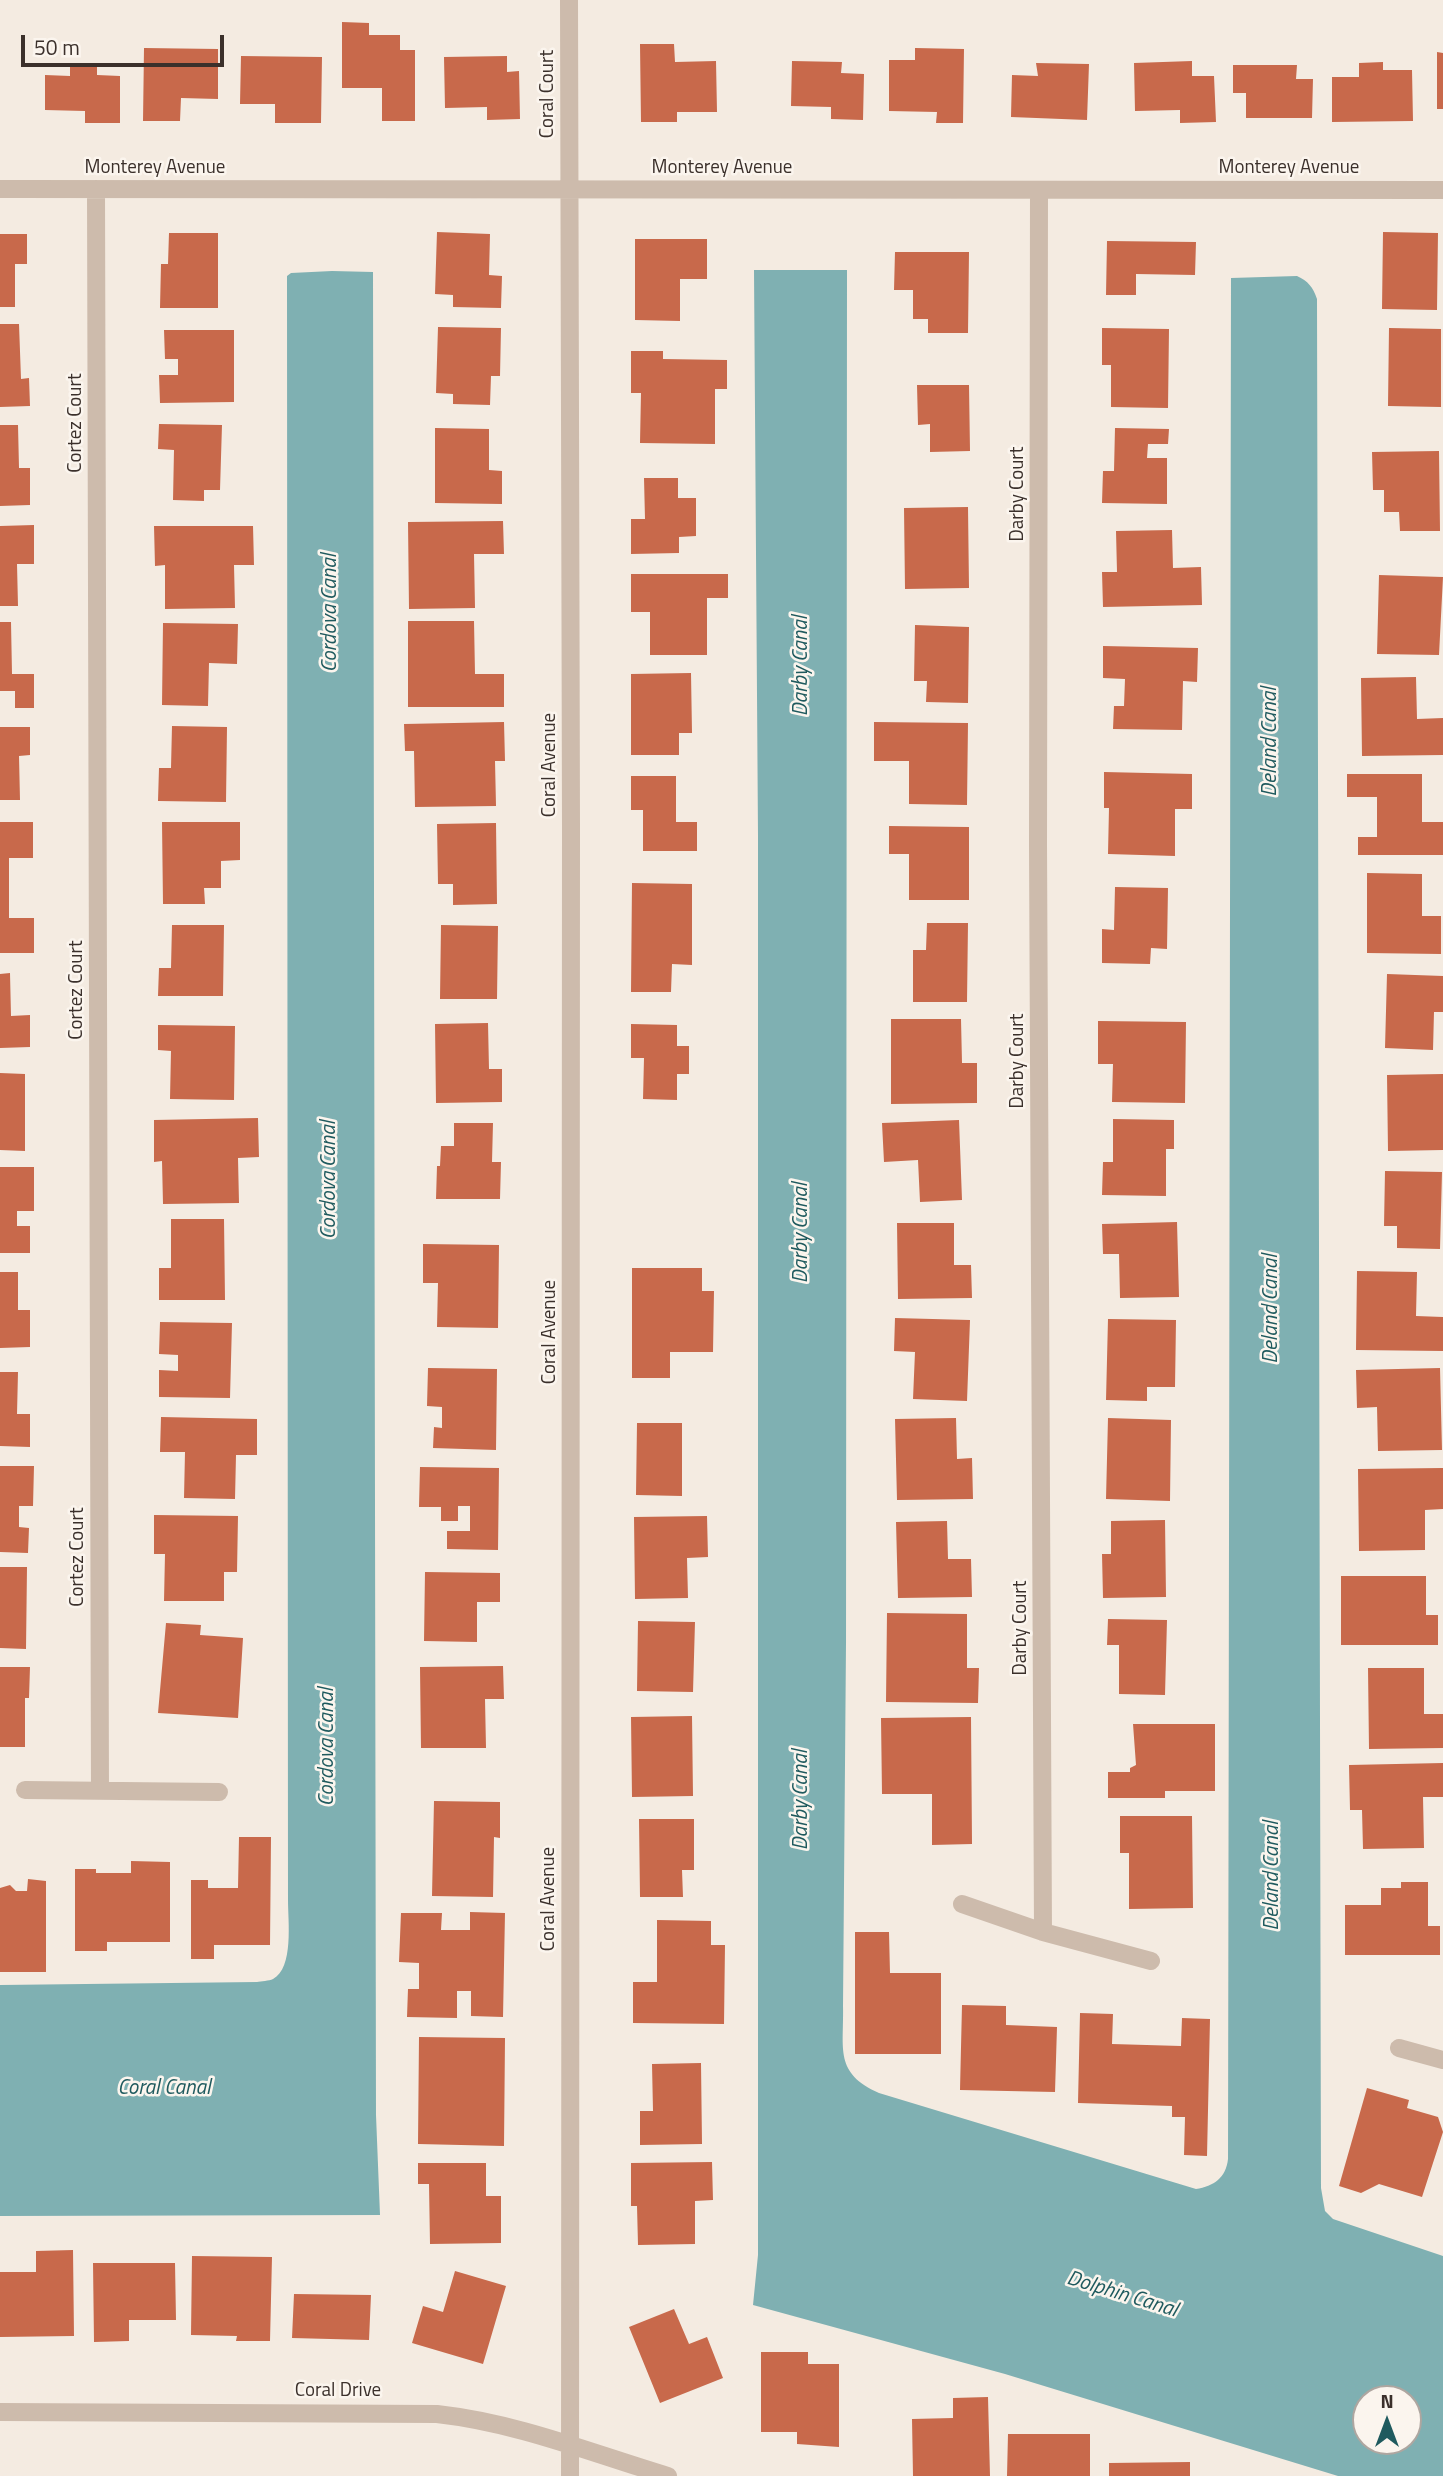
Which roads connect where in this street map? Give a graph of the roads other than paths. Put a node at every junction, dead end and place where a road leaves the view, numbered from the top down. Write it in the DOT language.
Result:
graph roads {
  1 [pos="569,0"];
  2 [pos="569,188"];
  3 [pos="0,189"];
  4 [pos="96,189"];
  5 [pos="1039,190"];
  6 [pos="1443,190"];
  7 [pos="25,1790"];
  8 [pos="100,1791"];
  9 [pos="219,1792"];
  10 [pos="962,1904"];
  11 [pos="1043,1932"];
  12 [pos="1151,1961"];
  13 [pos="1399,2048"];
  14 [pos="1443,2060"];
  15 [pos="0,2412"];
  16 [pos="570,2443"];
  17 [pos="570,2476"];
  18 [pos="668,2476"];
  1 -- 2 [label="street, Coral Court"];
  2 -- 4 [label="street, Monterey Avenue"];
  2 -- 5 [label="street, Monterey Avenue"];
  2 -- 16 [label="street, Coral Avenue"];
  3 -- 4 [label="street, Monterey Avenue"];
  4 -- 8 [label="street, Cortez Court"];
  5 -- 6 [label="street, Monterey Avenue"];
  5 -- 11 [label="street, Darby Court"];
  7 -- 8 [label="street"];
  8 -- 9 [label="street"];
  10 -- 11 [label="street"];
  11 -- 12 [label="street"];
  13 -- 14 [label="street"];
  15 -- 16 [label="street, Coral Drive"];
  16 -- 17 [label="street, Coral Avenue"];
  16 -- 18 [label="street, Coral Drive"];
}
